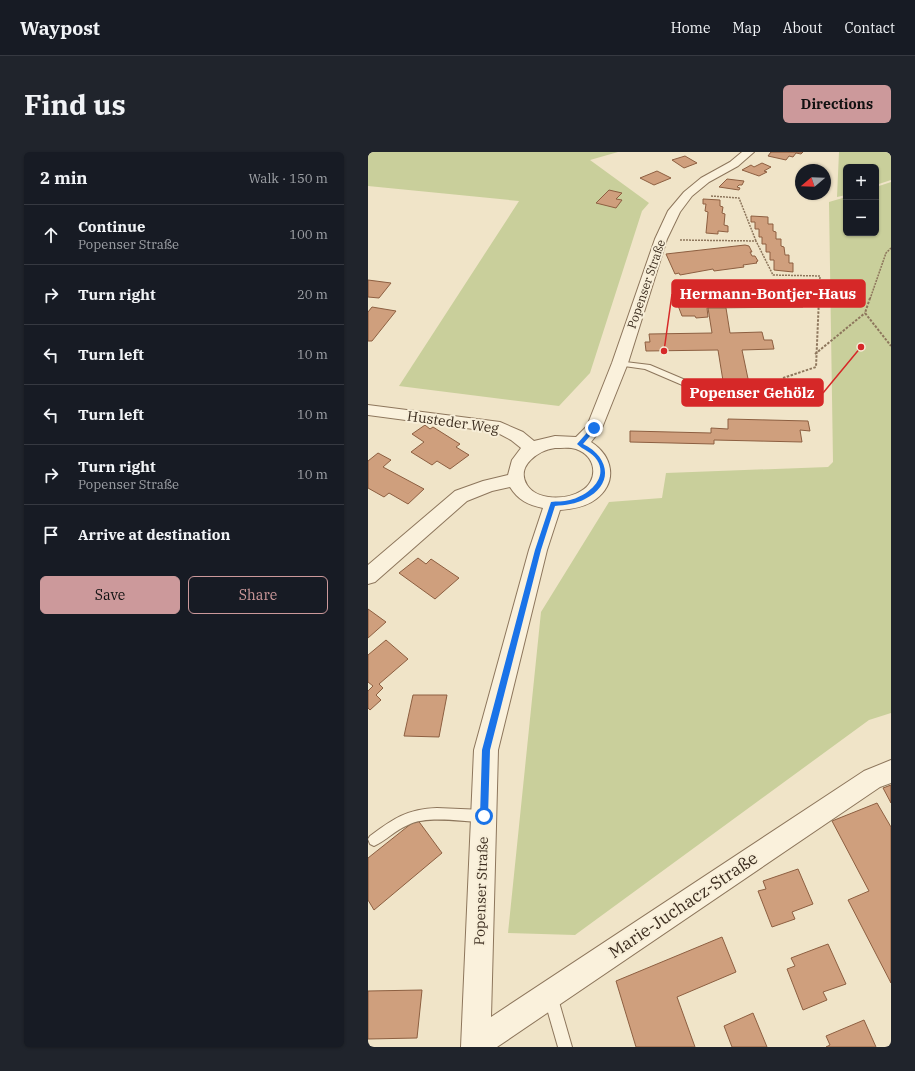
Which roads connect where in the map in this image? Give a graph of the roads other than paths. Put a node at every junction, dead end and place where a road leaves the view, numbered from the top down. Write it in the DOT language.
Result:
graph roads {
  1 [pos="749,152"];
  2 [pos="620,363"];
  3 [pos="768,383"];
  4 [pos="368,410"];
  5 [pos="580,444"];
  6 [pos="533,449"];
  7 [pos="516,480"];
  8 [pos="553,504"];
  9 [pos="368,576"];
  10 [pos="891,771"];
  11 [pos="484,816"];
  12 [pos="374,840"];
  13 [pos="550,994"];
  14 [pos="476,1045"];
  15 [pos="566,1047"];
  1 -- 2 [label="street, Popenser Straße"];
  2 -- 3 [label="lane"];
  2 -- 5 [label="street, Popenser Straße"];
  4 -- 6 [label="street, Husteder Weg"];
  5 -- 6 [label="street"];
  5 -- 8 [label="street"];
  6 -- 7 [label="street"];
  7 -- 8 [label="street"];
  7 -- 9 [label="street"];
  8 -- 11 [label="street, Popenser Straße"];
  10 -- 13 [label="street, Marie-Juchacz-Straße"];
  11 -- 12 [label="lane"];
  11 -- 14 [label="street, Popenser Straße"];
  13 -- 14 [label="street, Marie-Juchacz-Straße"];
  13 -- 15 [label="lane"];
}
